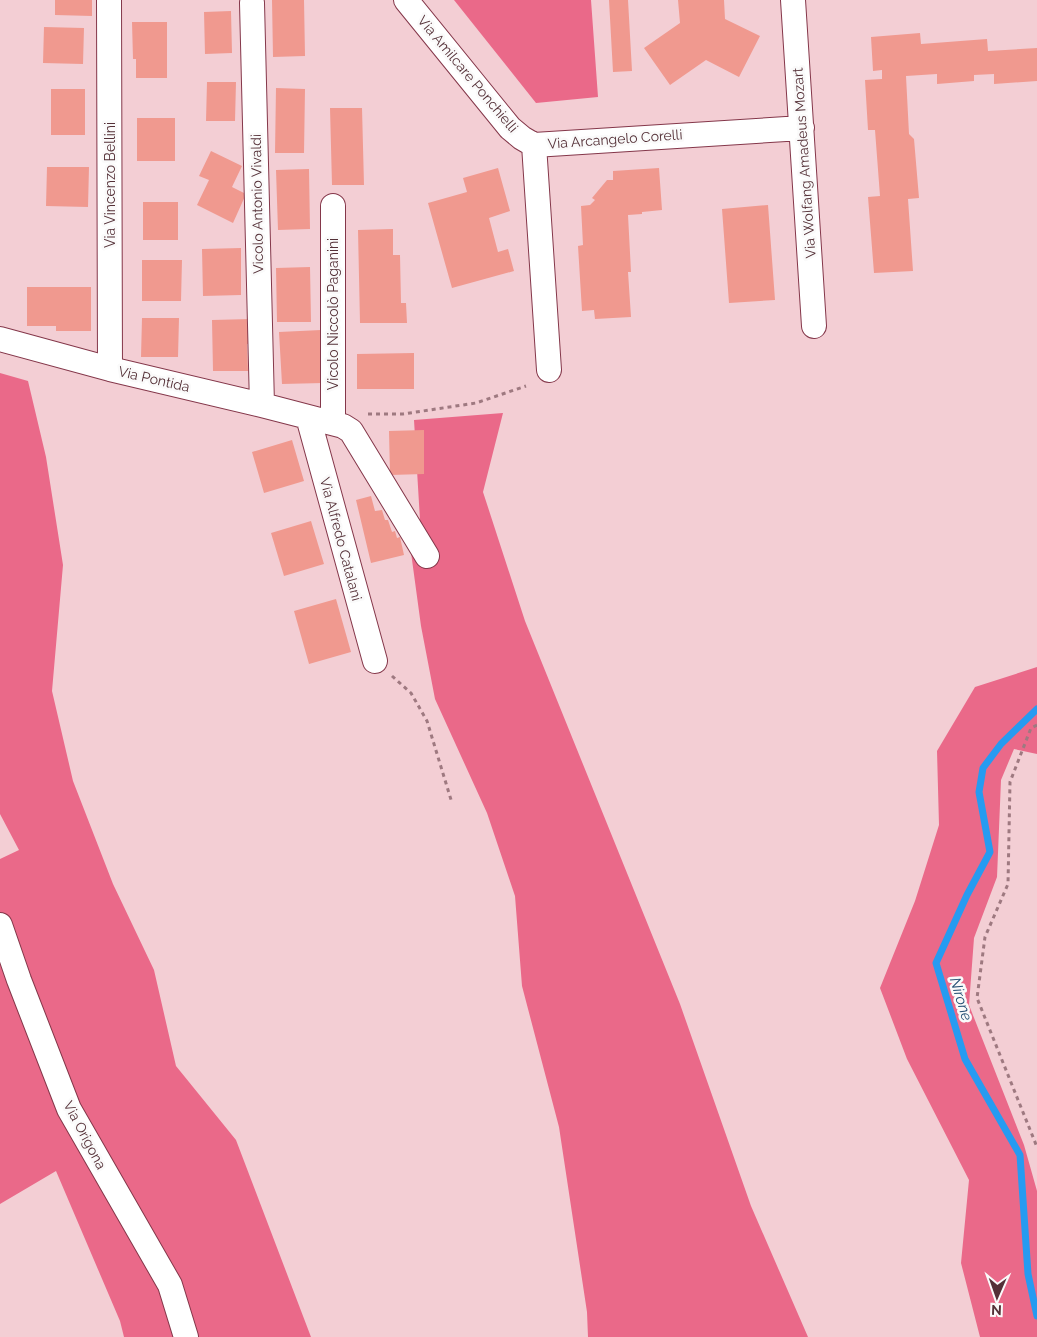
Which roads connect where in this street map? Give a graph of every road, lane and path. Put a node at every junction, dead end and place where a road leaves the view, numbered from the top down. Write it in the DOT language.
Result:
graph roads {
  1 [pos="109,0"];
  2 [pos="406,0"];
  3 [pos="793,0"];
  4 [pos="252,3"];
  5 [pos="802,128"];
  6 [pos="534,144"];
  7 [pos="333,206"];
  8 [pos="814,326"];
  9 [pos="0,340"];
  10 [pos="110,369"];
  11 [pos="549,370"];
  12 [pos="526,386"];
  13 [pos="262,405"];
  14 [pos="308,416"];
  15 [pos="333,418"];
  16 [pos="427,556"];
  17 [pos="375,661"];
  18 [pos="1037,725"];
  19 [pos="452,804"];
  20 [pos="0,925"];
  21 [pos="1037,1147"];
  22 [pos="186,1337"];
  1 -- 10 [label="street, Via Vincenzo Bellini"];
  2 -- 6 [label="street, Via Amilcare Ponchielli"];
  3 -- 5 [label="street, Via Wolfang Amadeus Mozart"];
  4 -- 13 [label="street, Vicolo Antonio Vivaldi"];
  5 -- 6 [label="street, Via Arcangelo Corelli"];
  5 -- 8 [label="street, Via Wolfang Amadeus Mozart"];
  6 -- 11 [label="street, Via Arcangelo Corelli"];
  7 -- 15 [label="street, Vicolo Niccolò Paganini"];
  9 -- 10 [label="street, Via Pontida"];
  10 -- 13 [label="street, Via Pontida"];
  12 -- 15 [label="path"];
  13 -- 14 [label="street, Via Pontida"];
  14 -- 15 [label="street, Via Pontida"];
  14 -- 17 [label="street, Via Alfredo Catalani"];
  15 -- 16 [label="street"];
  17 -- 19 [label="path"];
  18 -- 21 [label="path"];
  20 -- 22 [label="street, Via Origona"];
}
